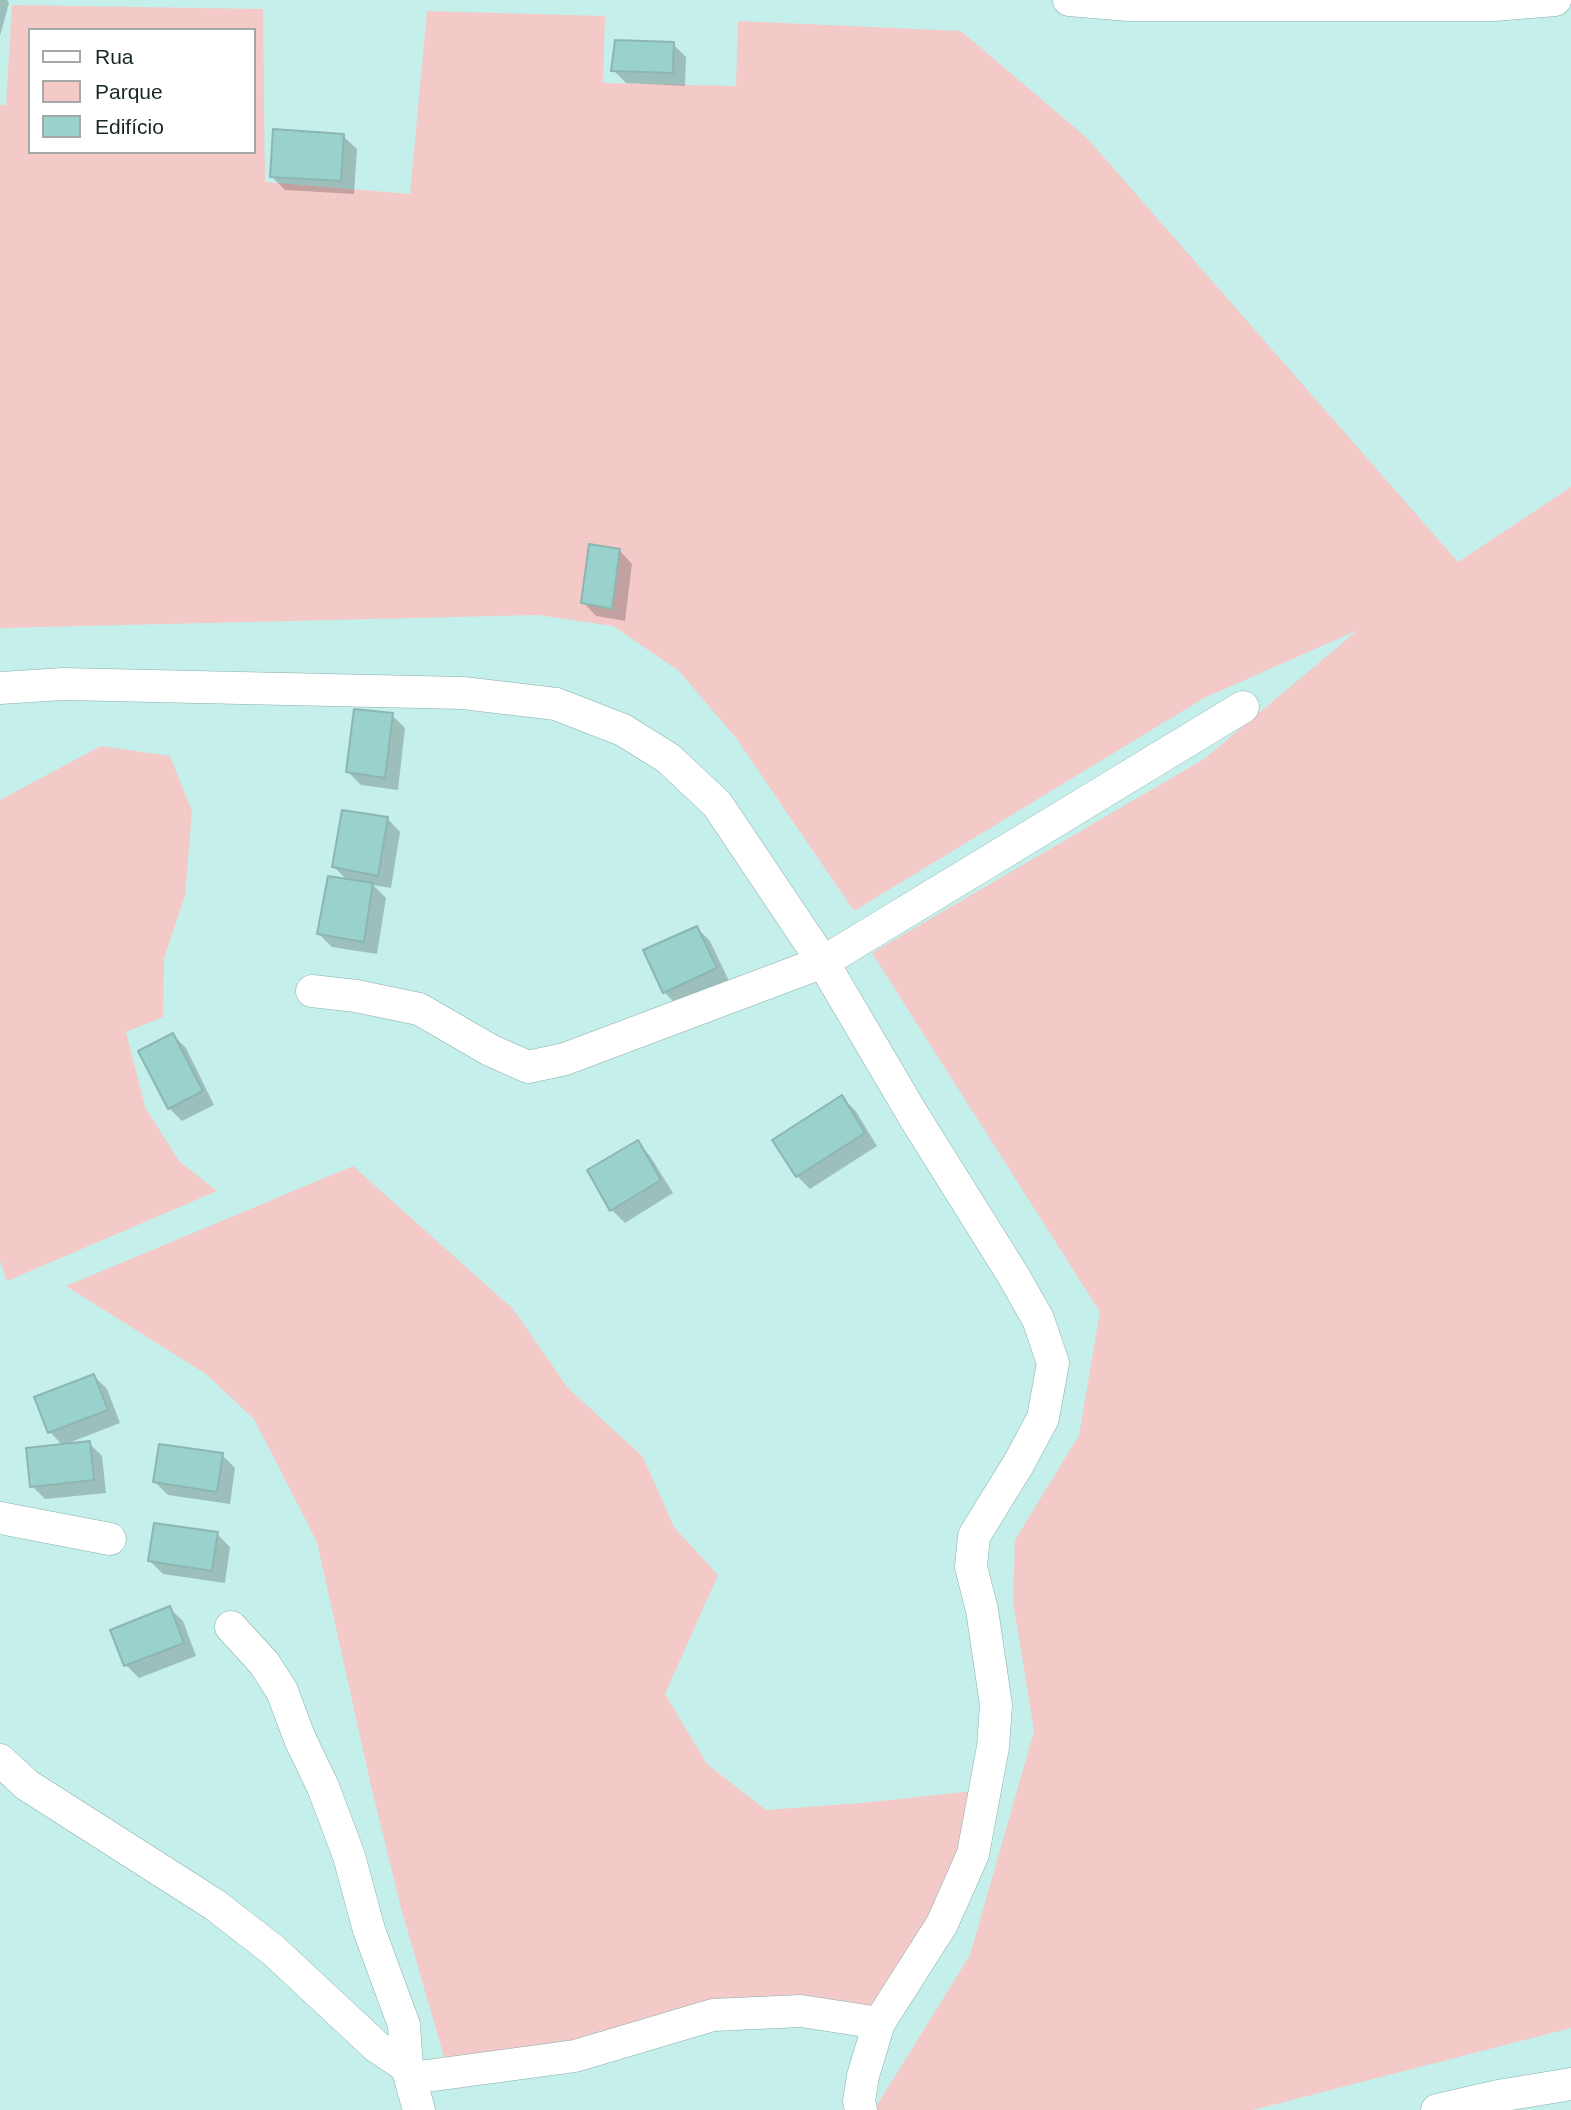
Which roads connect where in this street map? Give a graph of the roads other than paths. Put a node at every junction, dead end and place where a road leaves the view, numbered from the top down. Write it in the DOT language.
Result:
graph roads {
  1 [pos="1069,0"];
  2 [pos="1555,0"];
  3 [pos="0,688"];
  4 [pos="1243,706"];
  5 [pos="823,962"];
  6 [pos="312,991"];
  7 [pos="0,1518"];
  8 [pos="110,1539"];
  9 [pos="231,1627"];
  10 [pos="0,1760"];
  11 [pos="878,2023"];
  12 [pos="409,2073"];
  13 [pos="1571,2084"];
  14 [pos="419,2110"];
  15 [pos="861,2110"];
  16 [pos="1437,2110"];
  1 -- 2 [label="street"];
  3 -- 5 [label="street"];
  4 -- 5 [label="street"];
  5 -- 6 [label="street"];
  5 -- 11 [label="street"];
  7 -- 8 [label="street"];
  9 -- 12 [label="street"];
  10 -- 12 [label="street"];
  11 -- 12 [label="street"];
  11 -- 15 [label="street"];
  12 -- 14 [label="street"];
  13 -- 16 [label="street"];
}
